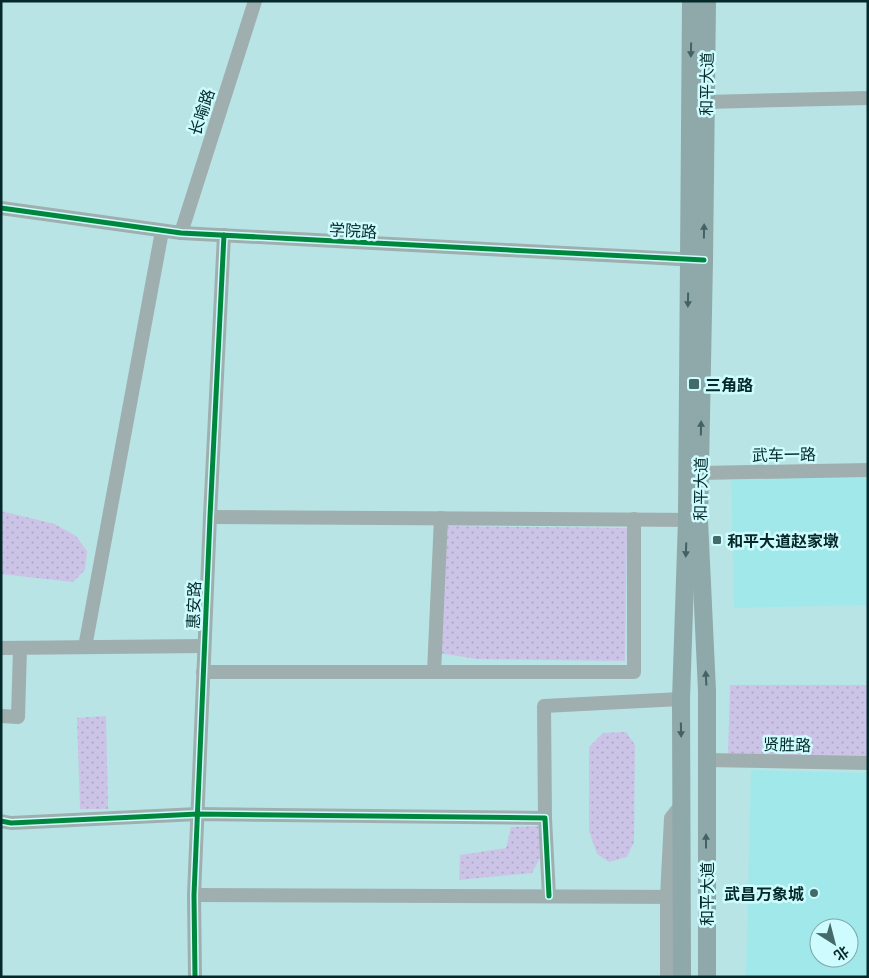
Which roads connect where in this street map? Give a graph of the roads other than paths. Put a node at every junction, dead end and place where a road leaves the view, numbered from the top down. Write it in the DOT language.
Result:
graph roads {
  1 [pos="255,1"];
  2 [pos="691,1"];
  3 [pos="707,1"];
  4 [pos="868,98"];
  5 [pos="706,102"];
  6 [pos="1,208"];
  7 [pos="162,231"];
  8 [pos="181,233"];
  9 [pos="224,235"];
  10 [pos="696,260"];
  11 [pos="868,470"];
  12 [pos="700,474"];
  13 [pos="210,517"];
  14 [pos="441,518"];
  15 [pos="634,519"];
  16 [pos="693,520"];
  17 [pos="204,646"];
  18 [pos="85,647"];
  19 [pos="1,648"];
  20 [pos="20,648"];
  21 [pos="203,672"];
  22 [pos="434,672"];
  23 [pos="681,699"];
  24 [pos="1,716"];
  25 [pos="706,760"];
  26 [pos="868,763"];
  27 [pos="198,814"];
  28 [pos="545,818"];
  29 [pos="1,821"];
  30 [pos="194,895"];
  31 [pos="549,896"];
  32 [pos="675,897"];
  33 [pos="195,977"];
  34 [pos="667,977"];
  35 [pos="682,977"];
  36 [pos="707,977"];
  1 -- 8 [label="street, 长喻路"];
  2 -- 10 [label="main road, 和平大道, one-way"];
  3 -- 5 [label="main road, 和平大道"];
  4 -- 5 [label="street"];
  10 -- 5 [label="main road, 和平大道, one-way"];
  6 -- 7 [label="street, 学院路"];
  7 -- 8 [label="street, 学院路"];
  7 -- 18 [label="street"];
  8 -- 9 [label="street, 学院路"];
  9 -- 10 [label="street, 学院路"];
  9 -- 13 [label="street, 惠安路"];
  12 -- 10 [label="main road, 和平大道, one-way"];
  10 -- 16 [label="main road, 和平大道, one-way"];
  11 -- 12 [label="street, 武车一路"];
  12 -- 16 [label="main road, 和平大道"];
  13 -- 14 [label="street"];
  13 -- 17 [label="street, 惠安路"];
  14 -- 15 [label="street"];
  14 -- 22 [label="street"];
  15 -- 16 [label="street"];
  15 -- 22 [label="street"];
  16 -- 23 [label="main road, 和平大道, one-way"];
  25 -- 16 [label="main road, 和平大道, one-way"];
  17 -- 18 [label="street"];
  17 -- 21 [label="street, 惠安路"];
  18 -- 20 [label="street"];
  19 -- 20 [label="street"];
  20 -- 24 [label="street"];
  21 -- 22 [label="street"];
  21 -- 27 [label="street, 惠安路"];
  23 -- 28 [label="street"];
  23 -- 32 [label="main road, 和平大道, one-way"];
  25 -- 26 [label="street, 贤胜路"];
  36 -- 25 [label="main road, 和平大道, one-way"];
  27 -- 28 [label="street"];
  27 -- 29 [label="street"];
  27 -- 30 [label="street, 惠安路"];
  28 -- 31 [label="street"];
  30 -- 31 [label="street"];
  30 -- 33 [label="street, 惠安路"];
  31 -- 32 [label="street"];
  32 -- 34 [label="street"];
  32 -- 35 [label="main road, 和平大道"];
}
